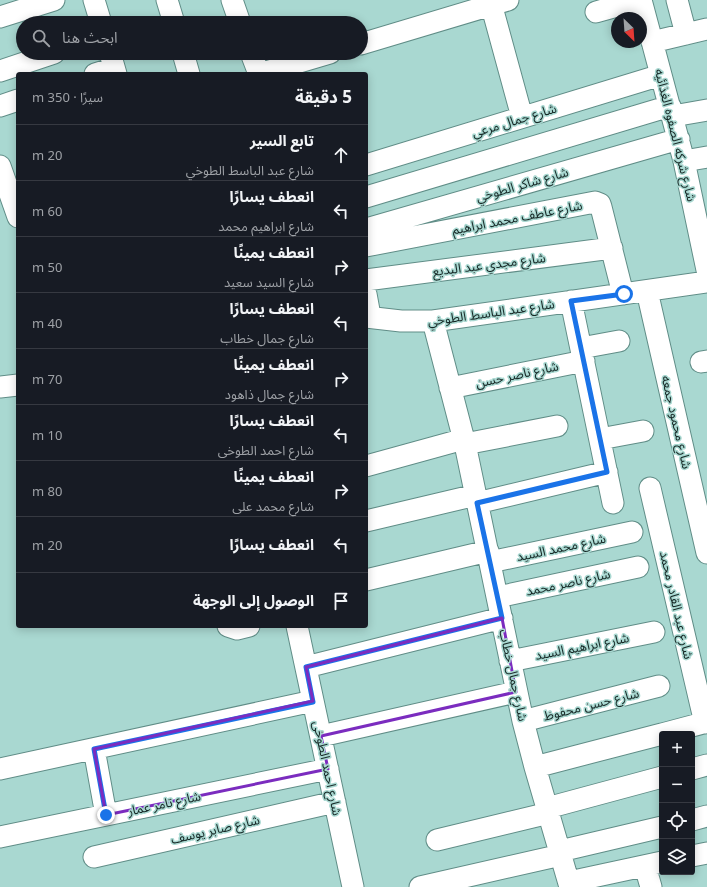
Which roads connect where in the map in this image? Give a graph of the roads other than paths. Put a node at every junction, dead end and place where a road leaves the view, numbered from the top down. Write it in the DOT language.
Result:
graph roads {
  1 [pos="54,0"];
  2 [pos="94,0"];
  3 [pos="167,0"];
  4 [pos="232,0"];
  5 [pos="640,0"];
  6 [pos="677,0"];
  7 [pos="497,2"];
  8 [pos="596,12"];
  9 [pos="99,16"];
  10 [pos="172,16"];
  11 [pos="238,16"];
  12 [pos="0,17"];
  13 [pos="707,29"];
  14 [pos="686,34"];
  15 [pos="368,42"];
  16 [pos="652,42"];
  17 [pos="33,60"];
  18 [pos="185,60"];
  19 [pos="254,60"];
  20 [pos="306,60"];
  21 [pos="0,71"];
  22 [pos="188,72"];
  23 [pos="258,72"];
  24 [pos="266,72"];
  25 [pos="661,75"];
  26 [pos="16,101"];
  27 [pos="0,106"];
  28 [pos="707,110"];
  29 [pos="672,111"];
  30 [pos="522,118"];
  31 [pos="679,139"];
  32 [pos="707,156"];
  33 [pos="684,161"];
  34 [pos="368,164"];
  35 [pos="7,171"];
  36 [pos="368,196"];
  37 [pos="16,209"];
  38 [pos="701,211"];
  39 [pos="368,228"];
  40 [pos="368,246"];
  41 [pos="612,248"];
  42 [pos="707,270"];
  43 [pos="368,280"];
  44 [pos="707,282"];
  45 [pos="647,290"];
  46 [pos="624,294"];
  47 [pos="571,301"];
  48 [pos="368,316"];
  49 [pos="433,321"];
  50 [pos="619,341"];
  51 [pos="582,354"];
  52 [pos="16,385"];
  53 [pos="0,387"];
  54 [pos="450,388"];
  55 [pos="557,426"];
  56 [pos="643,431"];
  57 [pos="600,439"];
  58 [pos="464,442"];
  59 [pos="368,466"];
  60 [pos="607,472"];
  61 [pos="650,488"];
  62 [pos="477,499"];
  63 [pos="613,503"];
  64 [pos="368,521"];
  65 [pos="632,532"];
  66 [pos="707,553"];
  67 [pos="489,556"];
  68 [pos="638,567"];
  69 [pos="368,580"];
  70 [pos="498,597"];
  71 [pos="502,618"];
  72 [pos="297,628"];
  73 [pos="654,632"];
  74 [pos="510,661"];
  75 [pos="306,667"];
  76 [pos="659,686"];
  77 [pos="516,692"];
  78 [pos="313,702"];
  79 [pos="523,721"];
  80 [pos="706,723"];
  81 [pos="674,731"];
  82 [pos="659,735"];
  83 [pos="321,736"];
  84 [pos="94,749"];
  85 [pos="707,765"];
  86 [pos="535,767"];
  87 [pos="695,768"];
  88 [pos="0,769"];
  89 [pos="328,769"];
  90 [pos="659,778"];
  91 [pos="335,802"];
  92 [pos="548,810"];
  93 [pos="106,815"];
  94 [pos="707,816"];
  95 [pos="695,819"];
  96 [pos="659,828"];
  97 [pos="0,837"];
  98 [pos="437,840"];
  99 [pos="561,853"];
  100 [pos="707,853"];
  101 [pos="695,855"];
  102 [pos="94,857"];
  103 [pos="654,864"];
  104 [pos="570,885"];
  105 [pos="347,886"];
  106 [pos="420,887"];
  107 [pos="651,887"];
  1 -- 12 [label="street"];
  2 -- 9 [label="street"];
  3 -- 10 [label="street"];
  4 -- 11 [label="street"];
  5 -- 8 [label="street"];
  5 -- 16 [label="street, شارع شركه الصفوه الغذائيه"];
  6 -- 14 [label="street"];
  7 -- 15 [label="street"];
  7 -- 30 [label="street"];
  13 -- 14 [label="street"];
  14 -- 16 [label="street"];
  16 -- 25 [label="street, شارع شركه الصفوه الغذائيه"];
  17 -- 21 [label="street"];
  18 -- 22 [label="street"];
  19 -- 23 [label="street"];
  20 -- 24 [label="street"];
  25 -- 29 [label="street, شارع شركه الصفوه الغذائيه"];
  25 -- 30 [label="street, شارع جمال مرعي"];
  26 -- 27 [label="street"];
  28 -- 29 [label="street"];
  29 -- 31 [label="street, شارع شركه الصفوه الغذائيه"];
  29 -- 36 [label="street"];
  30 -- 34 [label="street, شارع جمال مرعي"];
  31 -- 33 [label="street, شارع شركه الصفوه الغذائيه"];
  31 -- 39 [label="street, شارع شاكر الطوخي"];
  32 -- 33 [label="street"];
  33 -- 38 [label="street, شارع شركه الصفوه الغذائيه"];
  35 -- 37 [label="street"];
  38 -- 42 [label="street, شارع شركه الصفوه الغذائيه"];
  40 -- 41 [label="street, شارع عاطف محمد ابراهيم"];
  41 -- 43 [label="street, شارع مجدي عبد البديع"];
  41 -- 46 [label="street, شارع عاطف محمد ابراهيم"];
  44 -- 45 [label="street, شارع عبد الباسط الطوخي"];
  45 -- 46 [label="street, شارع عبد الباسط الطوخي"];
  45 -- 66 [label="street, شارع محمود جمعه"];
  46 -- 47 [label="street, شارع عبد الباسط الطوخي"];
  47 -- 49 [label="street, شارع عبد الباسط الطوخي"];
  47 -- 51 [label="street"];
  48 -- 49 [label="street, شارع عبد الباسط الطوخي"];
  49 -- 54 [label="street, شارع جمال خطاب"];
  50 -- 51 [label="street, شارع ناصر حسن"];
  51 -- 54 [label="street, شارع ناصر حسن"];
  51 -- 57 [label="street"];
  52 -- 53 [label="street"];
  54 -- 58 [label="street, شارع جمال خطاب"];
  55 -- 58 [label="street"];
  56 -- 57 [label="street"];
  57 -- 60 [label="street"];
  58 -- 59 [label="street"];
  58 -- 62 [label="street, شارع جمال خطاب"];
  60 -- 62 [label="street"];
  60 -- 63 [label="street"];
  61 -- 80 [label="street, شارع عبد القادر محمد"];
  62 -- 64 [label="street"];
  62 -- 67 [label="street, شارع جمال خطاب"];
  65 -- 67 [label="street, شارع محمد السيد"];
  67 -- 69 [label="street, شارع محمد السيد"];
  67 -- 70 [label="street, شارع جمال خطاب"];
  68 -- 70 [label="street, شارع ناصر محمد"];
  70 -- 71 [label="street, شارع جمال خطاب"];
  71 -- 74 [label="street, شارع جمال خطاب"];
  71 -- 75 [label="street"];
  72 -- 75 [label="street, شارع احمد الطوخى"];
  73 -- 74 [label="street, شارع ابراهيم السيد"];
  74 -- 77 [label="street, شارع جمال خطاب"];
  75 -- 78 [label="street, شارع احمد الطوخى"];
  76 -- 79 [label="street, شارع حسن محفوظ"];
  77 -- 79 [label="street, شارع جمال خطاب"];
  77 -- 83 [label="street"];
  78 -- 83 [label="street, شارع احمد الطوخى"];
  78 -- 84 [label="street"];
  79 -- 86 [label="street, شارع جمال خطاب"];
  80 -- 81 [label="street"];
  82 -- 86 [label="street"];
  83 -- 89 [label="street, شارع احمد الطوخى"];
  84 -- 88 [label="street"];
  84 -- 93 [label="street"];
  85 -- 87 [label="street"];
  86 -- 92 [label="street, شارع جمال خطاب"];
  89 -- 91 [label="street, شارع احمد الطوخى"];
  89 -- 93 [label="street, شارع تامر عمار"];
  90 -- 92 [label="street"];
  91 -- 102 [label="street, شارع صابر يوسف"];
  91 -- 105 [label="street, شارع احمد الطوخى"];
  92 -- 98 [label="street"];
  92 -- 99 [label="street, شارع جمال خطاب"];
  93 -- 97 [label="street, شارع تامر عمار"];
  94 -- 95 [label="street"];
  96 -- 99 [label="street"];
  99 -- 104 [label="street, شارع جمال خطاب"];
  99 -- 106 [label="street"];
  100 -- 101 [label="street"];
  103 -- 104 [label="street"];
  103 -- 107 [label="street"];
}
